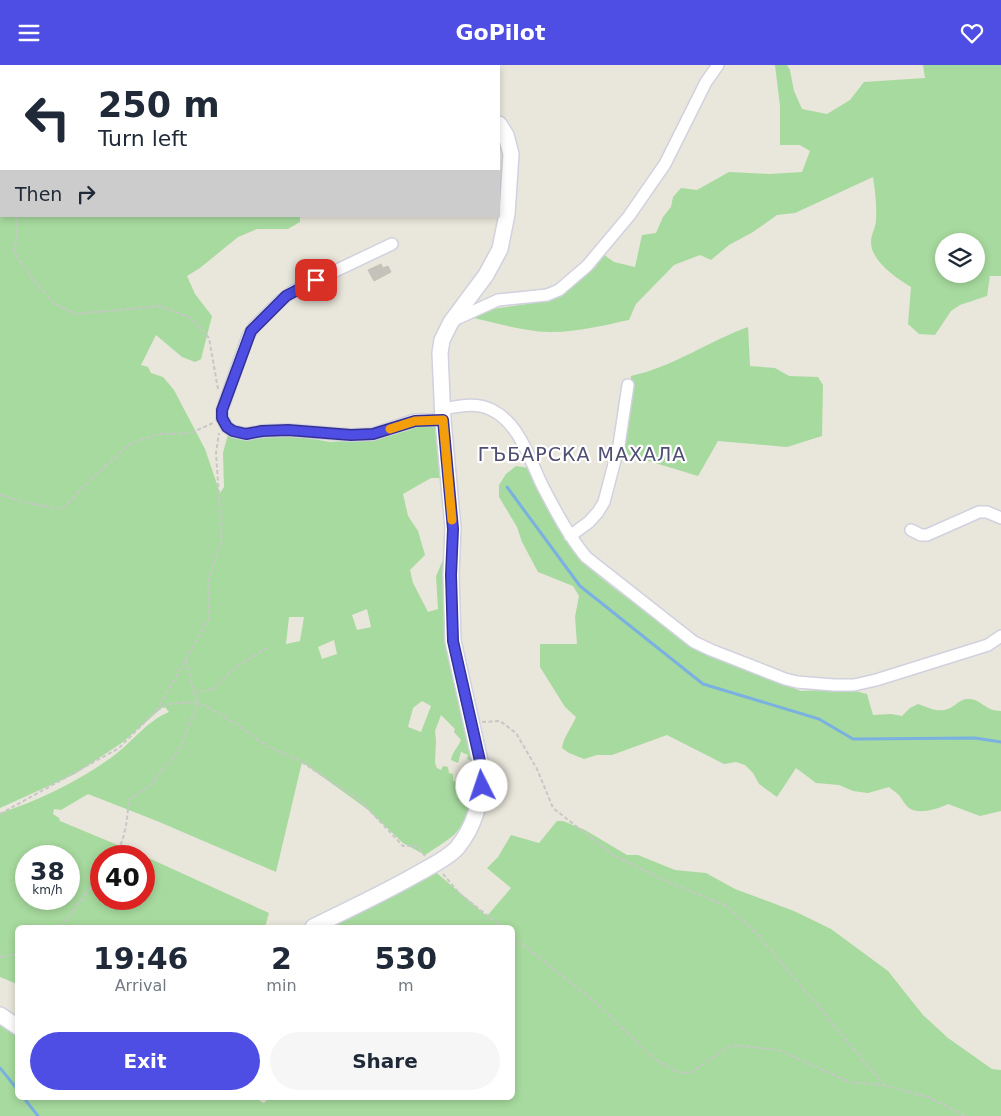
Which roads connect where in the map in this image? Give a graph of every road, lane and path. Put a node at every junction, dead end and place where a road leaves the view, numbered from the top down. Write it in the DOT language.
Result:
graph roads {
  1 [pos="718,65"];
  2 [pos="500,126"];
  3 [pos="16,217"];
  4 [pos="392,244"];
  5 [pos="451,322"];
  6 [pos="628,385"];
  7 [pos="219,393"];
  8 [pos="443,414"];
  9 [pos="222,418"];
  10 [pos="0,495"];
  11 [pos="1001,518"];
  12 [pos="911,530"];
  13 [pos="570,536"];
  14 [pos="1001,636"];
  15 [pos="267,648"];
  16 [pos="185,660"];
  17 [pos="194,692"];
  18 [pos="197,704"];
  19 [pos="158,710"];
  20 [pos="471,722"];
  21 [pos="0,814"];
  22 [pos="120,845"];
  23 [pos="436,863"];
  24 [pos="90,889"];
  25 [pos="63,925"];
  26 [pos="317,925"];
  27 [pos="499,925"];
  28 [pos="515,938"];
  29 [pos="15,954"];
  30 [pos="0,957"];
  31 [pos="0,1015"];
  32 [pos="15,1025"];
  33 [pos="884,1085"];
  34 [pos="965,1116"];
  1 -- 5 [label="street"];
  2 -- 5 [label="street"];
  3 -- 7 [label="path"];
  4 -- 9 [label="street"];
  5 -- 8 [label="street"];
  6 -- 13 [label="street"];
  8 -- 9 [label="street"];
  8 -- 13 [label="street"];
  8 -- 20 [label="street"];
  9 -- 10 [label="path"];
  9 -- 16 [label="path"];
  11 -- 12 [label="street"];
  13 -- 14 [label="street"];
  15 -- 17 [label="path"];
  16 -- 17 [label="path"];
  16 -- 19 [label="path"];
  17 -- 18 [label="path"];
  18 -- 19 [label="path"];
  18 -- 22 [label="path"];
  18 -- 23 [label="path"];
  19 -- 21 [label="path"];
  20 -- 23 [label="street"];
  20 -- 33 [label="path"];
  23 -- 26 [label="street"];
  23 -- 27 [label="path"];
  24 -- 25 [label="path"];
  28 -- 33 [label="path"];
  29 -- 30 [label="path"];
  31 -- 32 [label="street"];
  33 -- 34 [label="path"];
}
